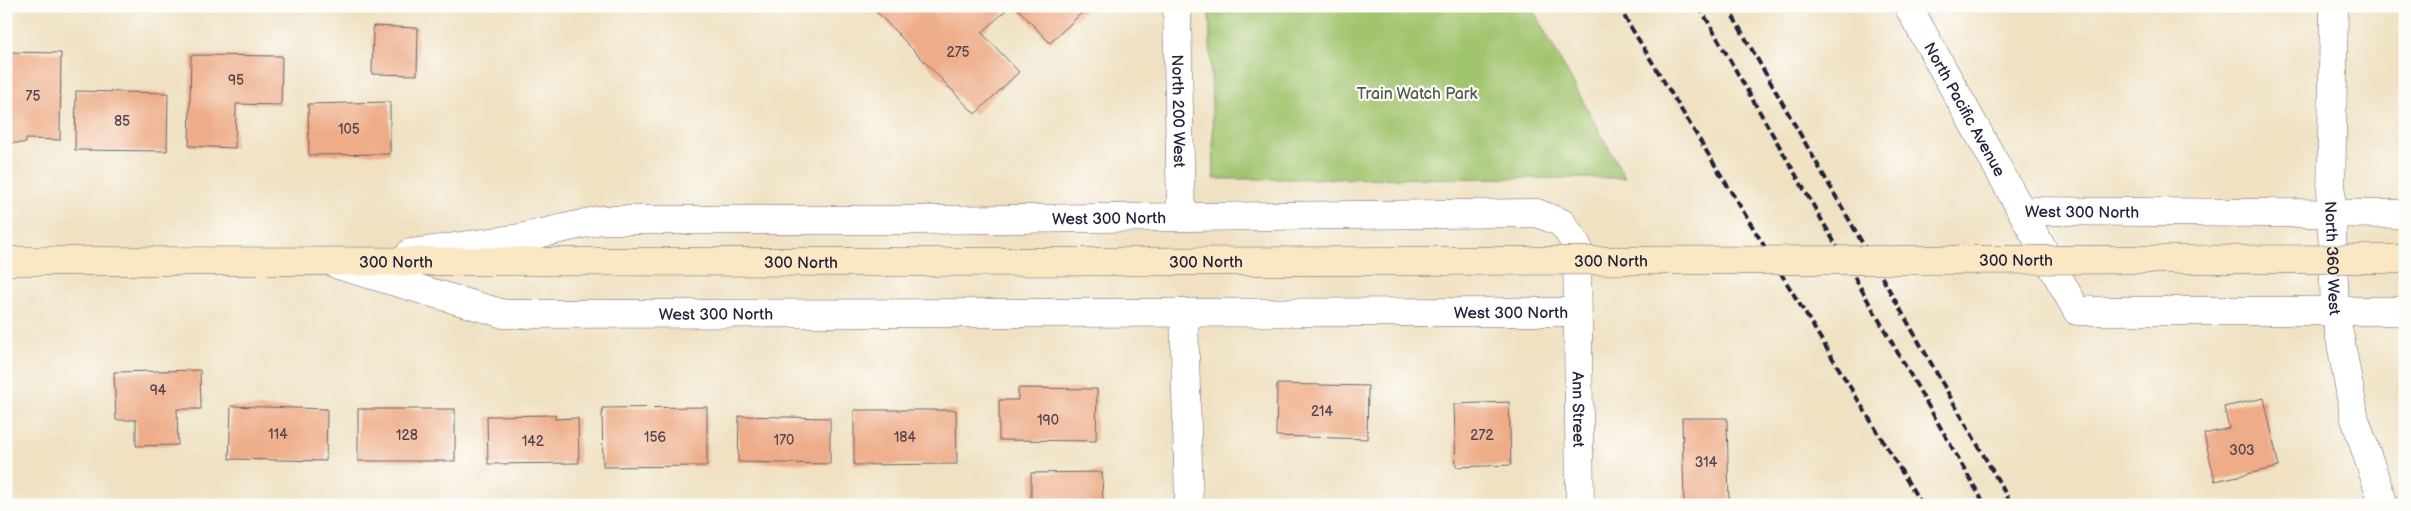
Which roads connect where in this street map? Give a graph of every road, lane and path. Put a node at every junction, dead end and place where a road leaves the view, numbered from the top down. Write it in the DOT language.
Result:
graph roads {
  1 [pos="1177,6"];
  2 [pos="1908,6"];
  3 [pos="2334,6"];
  4 [pos="2022,211"];
  5 [pos="2331,213"];
  6 [pos="2405,214"];
  7 [pos="1180,216"];
  8 [pos="2405,259"];
  9 [pos="6,261"];
  10 [pos="331,263"];
  11 [pos="2335,310"];
  12 [pos="2405,310"];
  13 [pos="1577,312"];
  14 [pos="1184,313"];
  15 [pos="1189,505"];
  16 [pos="1580,505"];
  17 [pos="2384,505"];
  1 -- 7 [label="street, North 200 West"];
  2 -- 4 [label="street, North Pacific Avenue"];
  3 -- 5 [label="street, North 360 West"];
  4 -- 5 [label="street, West 300 North"];
  4 -- 11 [label="street, West 300 North"];
  5 -- 6 [label="street, West 300 North"];
  5 -- 11 [label="street, North 360 West"];
  7 -- 10 [label="street, West 300 North"];
  7 -- 13 [label="street, West 300 North"];
  8 -- 10 [label="main road, 300 North, bridge"];
  9 -- 10 [label="main road, 300 North"];
  10 -- 14 [label="street, West 300 North"];
  11 -- 12 [label="street, West 300 North"];
  11 -- 17 [label="street, North 360 West"];
  13 -- 14 [label="street, West 300 North"];
  13 -- 16 [label="street, Ann Street"];
  14 -- 15 [label="street"];
}
